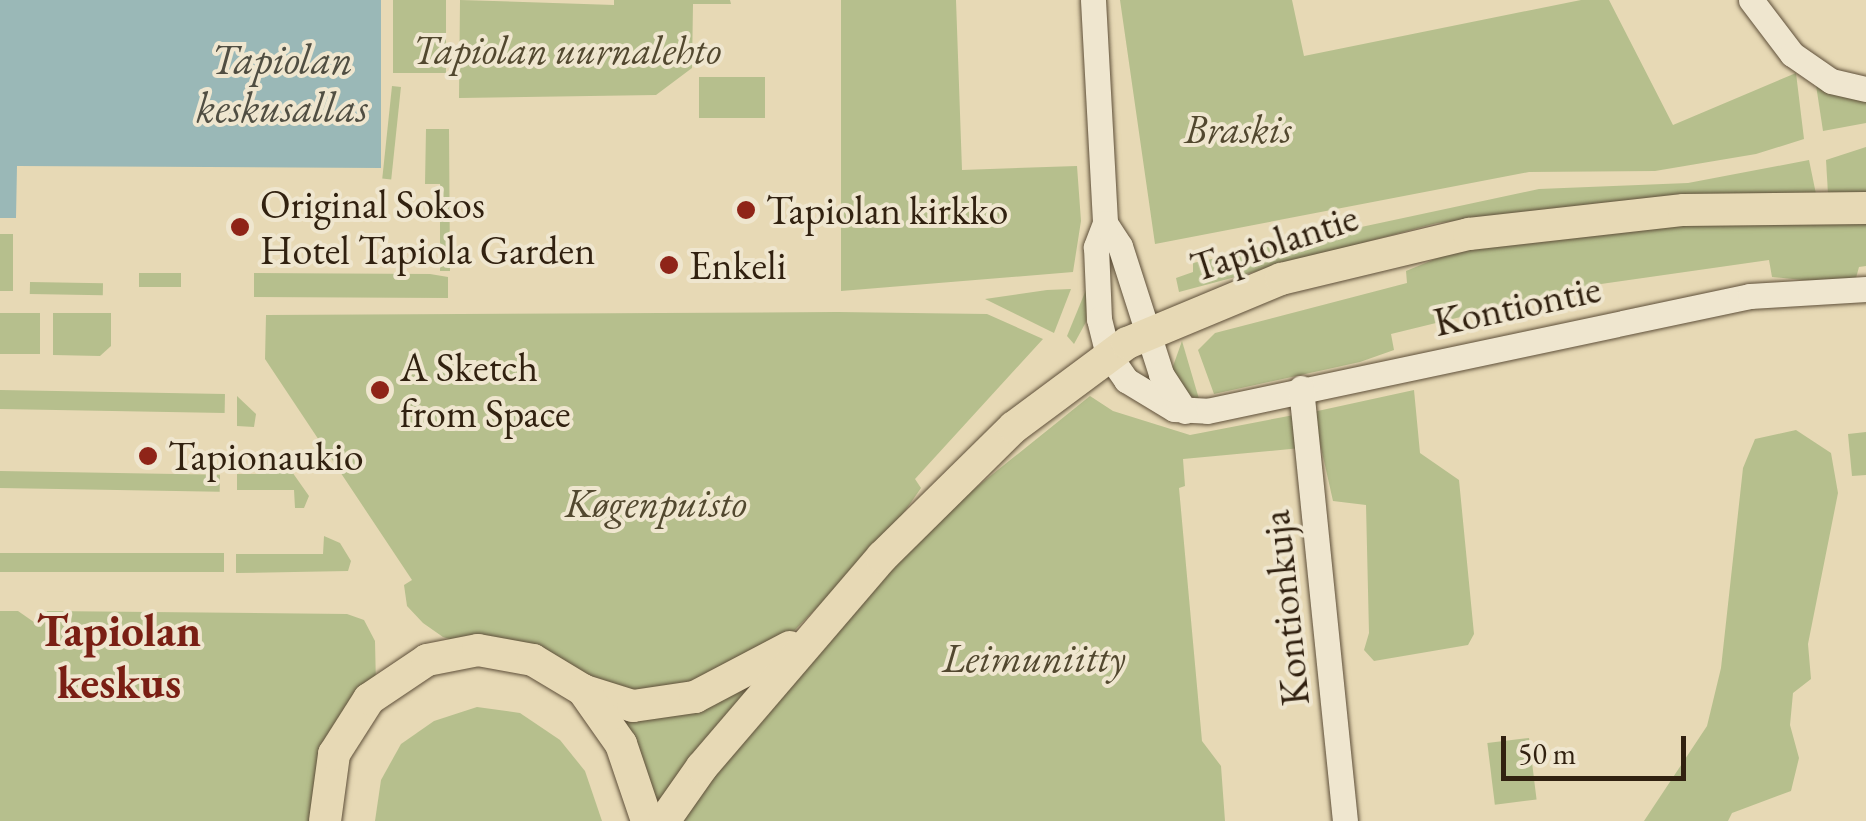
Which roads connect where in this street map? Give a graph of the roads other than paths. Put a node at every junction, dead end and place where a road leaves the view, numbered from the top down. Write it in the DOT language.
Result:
graph roads {
  1 [pos="1093,0"];
  2 [pos="1752,0"];
  3 [pos="1866,90"];
  4 [pos="1866,208"];
  5 [pos="1105,223"];
  6 [pos="1866,289"];
  7 [pos="1150,332"];
  8 [pos="1108,354"];
  9 [pos="1300,388"];
  10 [pos="1186,410"];
  11 [pos="822,624"];
  12 [pos="583,690"];
  13 [pos="325,821"];
  14 [pos="646,821"];
  15 [pos="664,821"];
  16 [pos="1345,821"];
  1 -- 5 [label="street"];
  2 -- 3 [label="street"];
  4 -- 7 [label="main road, Tapiolantie"];
  5 -- 7 [label="street"];
  5 -- 8 [label="street"];
  6 -- 9 [label="street, Kontiontie"];
  7 -- 8 [label="main road, Tapiolantie"];
  7 -- 10 [label="street"];
  8 -- 10 [label="street"];
  8 -- 11 [label="main road, Tapiolantie"];
  9 -- 10 [label="street, Kontiontie"];
  9 -- 16 [label="street, Kontionkuja"];
  11 -- 12 [label="main road, Tapiolantie"];
  11 -- 15 [label="main road, Tapiolantie"];
  12 -- 13 [label="main road"];
  12 -- 14 [label="main road"];
}
